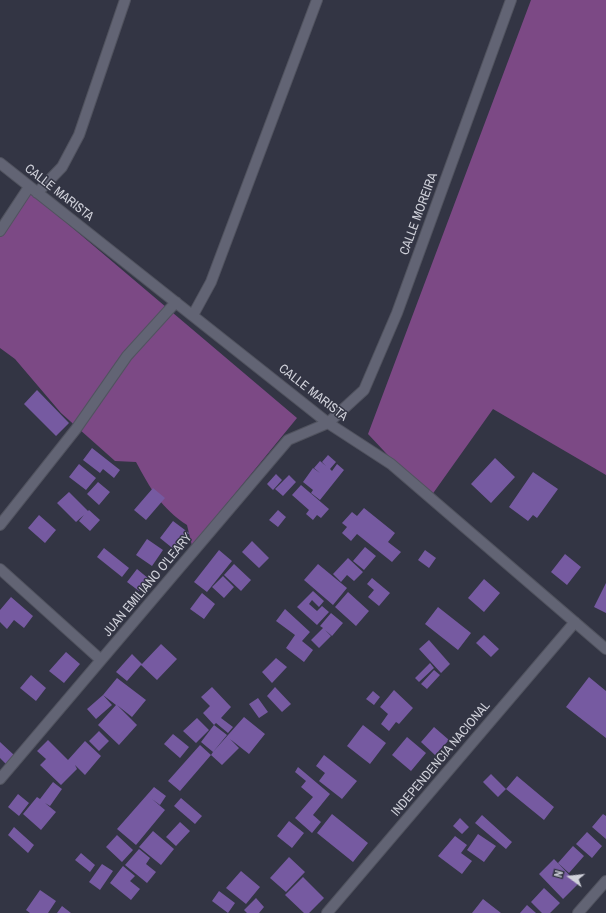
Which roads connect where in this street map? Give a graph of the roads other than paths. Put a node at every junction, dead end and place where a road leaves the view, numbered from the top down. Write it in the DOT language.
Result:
graph roads {
  1 [pos="125,0"];
  2 [pos="317,0"];
  3 [pos="511,0"];
  4 [pos="0,163"];
  5 [pos="33,190"];
  6 [pos="0,230"];
  7 [pos="176,302"];
  8 [pos="193,315"];
  9 [pos="328,423"];
  10 [pos="0,525"];
  11 [pos="0,569"];
  12 [pos="575,622"];
  13 [pos="606,649"];
  14 [pos="101,660"];
  15 [pos="0,779"];
  16 [pos="606,881"];
  17 [pos="328,913"];
  18 [pos="578,913"];
  1 -- 5 [label="street"];
  2 -- 8 [label="street"];
  3 -- 9 [label="street, CALLE MOREIRA"];
  4 -- 5 [label="street, CALLE MARISTA"];
  5 -- 6 [label="street"];
  5 -- 7 [label="street, CALLE MARISTA"];
  7 -- 8 [label="street, CALLE MARISTA"];
  7 -- 10 [label="street"];
  8 -- 9 [label="street, CALLE MARISTA"];
  9 -- 12 [label="street, CALLE MARISTA"];
  9 -- 14 [label="street, JUAN EMILIANO O'LEARY"];
  11 -- 14 [label="street"];
  12 -- 13 [label="street, CALLE MARISTA"];
  12 -- 17 [label="street, INDEPENDENCIA NACIONAL"];
  14 -- 15 [label="street, JUAN EMILIANO O'LEARY"];
  16 -- 18 [label="street"];
}
